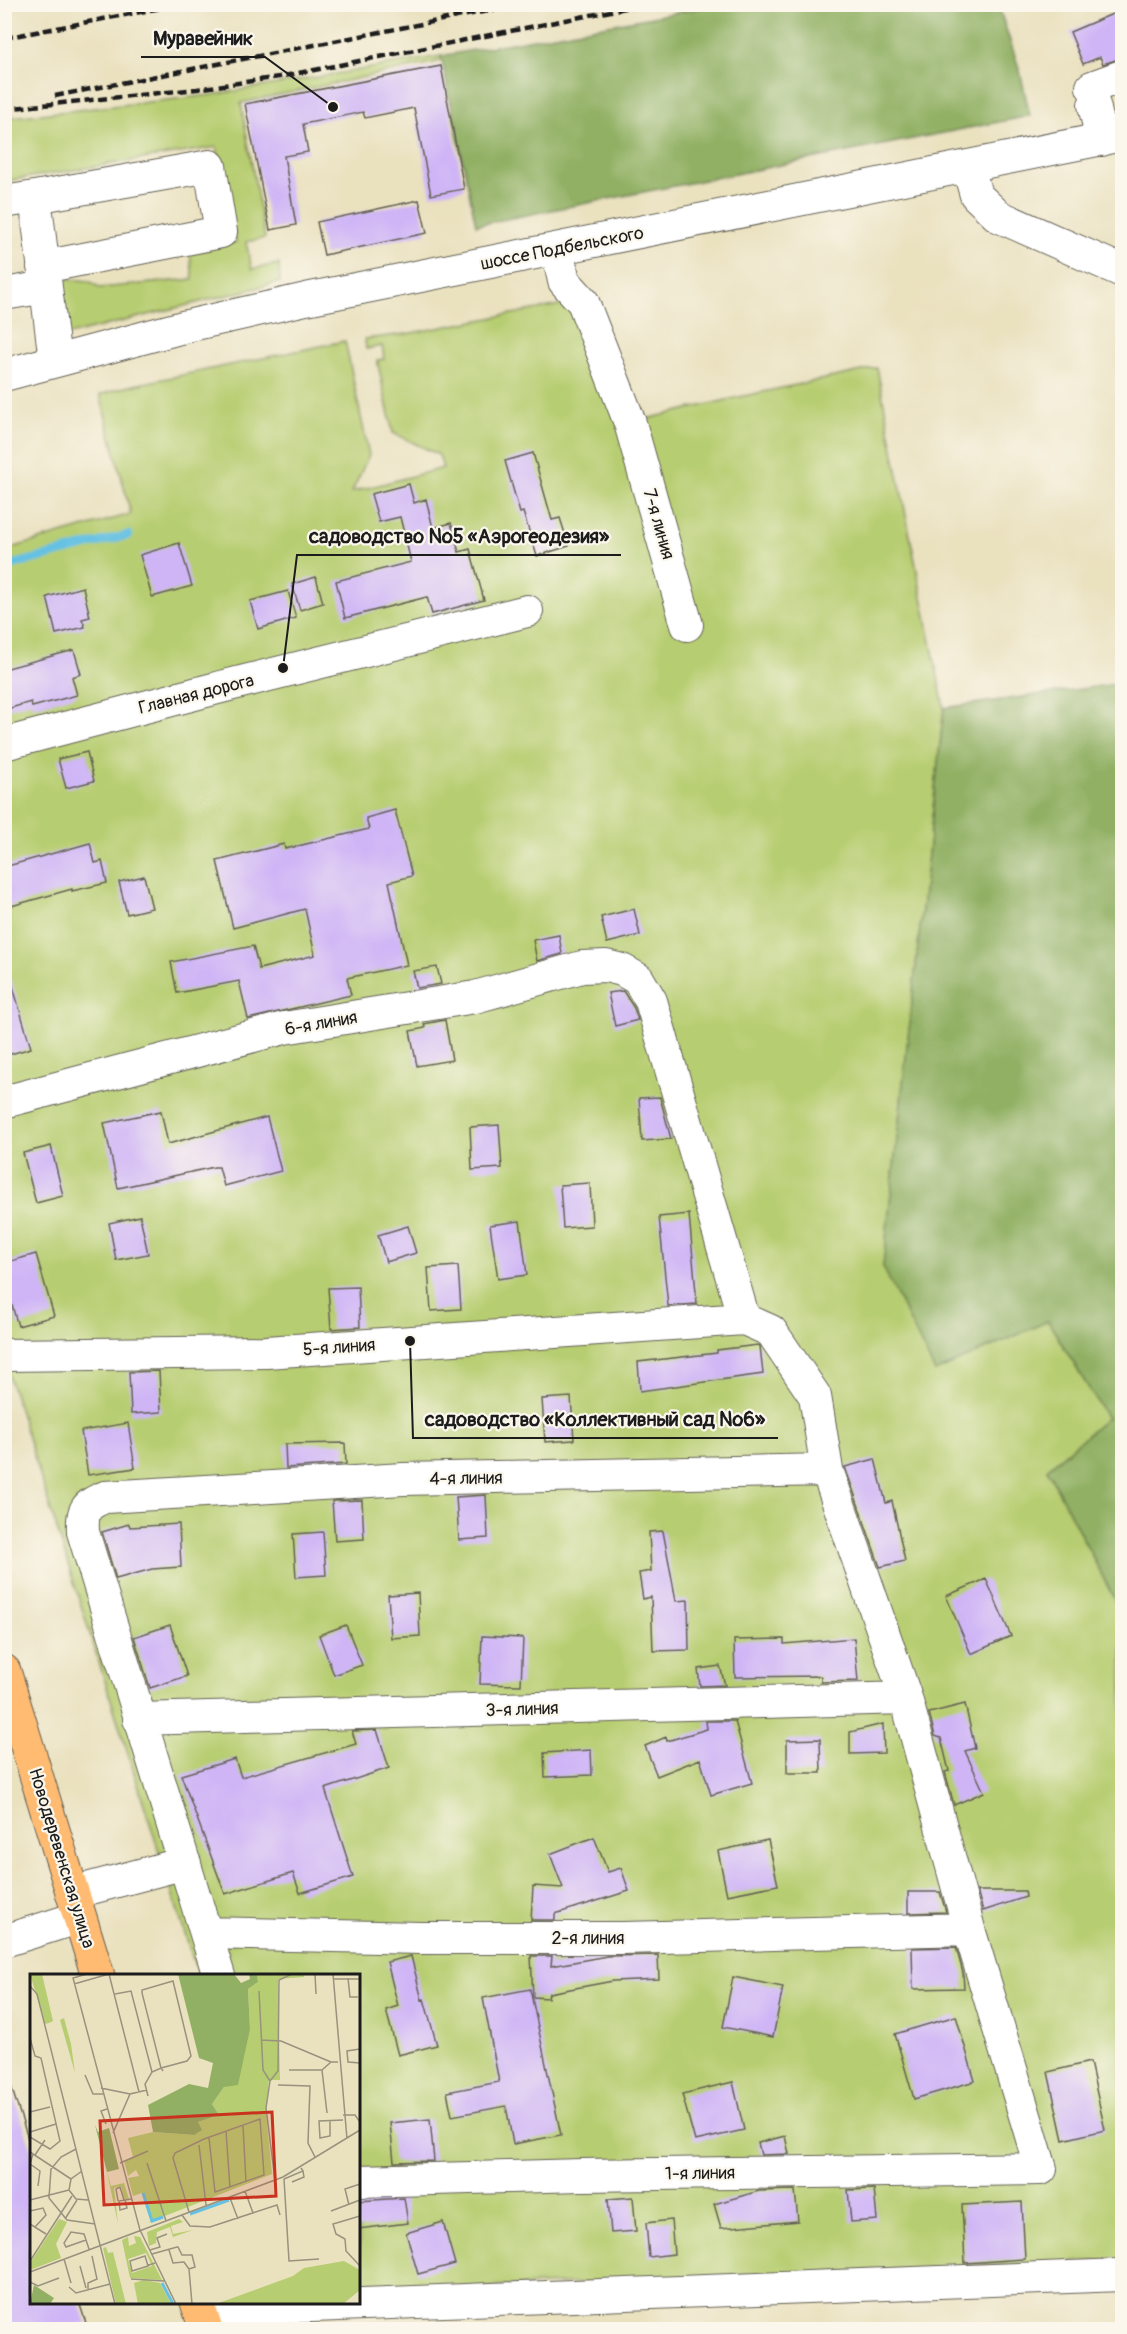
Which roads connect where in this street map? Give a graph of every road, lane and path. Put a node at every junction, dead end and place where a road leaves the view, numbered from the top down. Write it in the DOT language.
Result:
graph roads {
  1 [pos="1122,76"];
  2 [pos="1112,137"];
  3 [pos="968,167"];
  4 [pos="20,200"];
  5 [pos="557,249"];
  6 [pos="1122,272"];
  7 [pos="45,277"];
  8 [pos="4,294"];
  9 [pos="55,361"];
  10 [pos="4,375"];
  11 [pos="527,611"];
  12 [pos="687,625"];
  13 [pos="4,744"];
  14 [pos="4,1102"];
  15 [pos="744,1319"];
  16 [pos="4,1355"];
  17 [pos="827,1470"];
  18 [pos="8,1692"];
  19 [pos="906,1698"];
  20 [pos="139,1719"];
  21 [pos="185,1863"];
  22 [pos="76,1905"];
  23 [pos="969,1929"];
  24 [pos="206,1933"];
  25 [pos="4,1941"];
  26 [pos="97,1974"];
  27 [pos="218,1974"];
  28 [pos="360,2181"];
  29 [pos="1122,2275"];
  30 [pos="202,2318"];
  1 -- 2 [label="street"];
  2 -- 3 [label="street, шоссе Подбельского"];
  3 -- 5 [label="street, шоссе Подбельского"];
  3 -- 6 [label="street"];
  4 -- 7 [label="street"];
  4 -- 7 [label="street"];
  5 -- 9 [label="street, шоссе Подбельского"];
  5 -- 12 [label="street, 7-я линия"];
  7 -- 8 [label="street"];
  7 -- 9 [label="street"];
  9 -- 10 [label="street, шоссе Подбельского"];
  11 -- 13 [label="street, Главная дорога"];
  14 -- 15 [label="street, 6-я линия"];
  15 -- 16 [label="street, 5-я линия"];
  15 -- 17 [label="street"];
  17 -- 19 [label="street"];
  17 -- 20 [label="street, 4-я линия"];
  18 -- 22 [label="main road, Новодеревенская улица"];
  19 -- 20 [label="street, 3-я линия"];
  19 -- 23 [label="street"];
  20 -- 21 [label="street"];
  21 -- 22 [label="street"];
  21 -- 24 [label="street"];
  22 -- 25 [label="street"];
  22 -- 26 [label="main road, Новодеревенская улица"];
  23 -- 24 [label="street, 2-я линия"];
  23 -- 28 [label="street, 1-я линия"];
  24 -- 27 [label="street"];
  29 -- 30 [label="street"];
}
